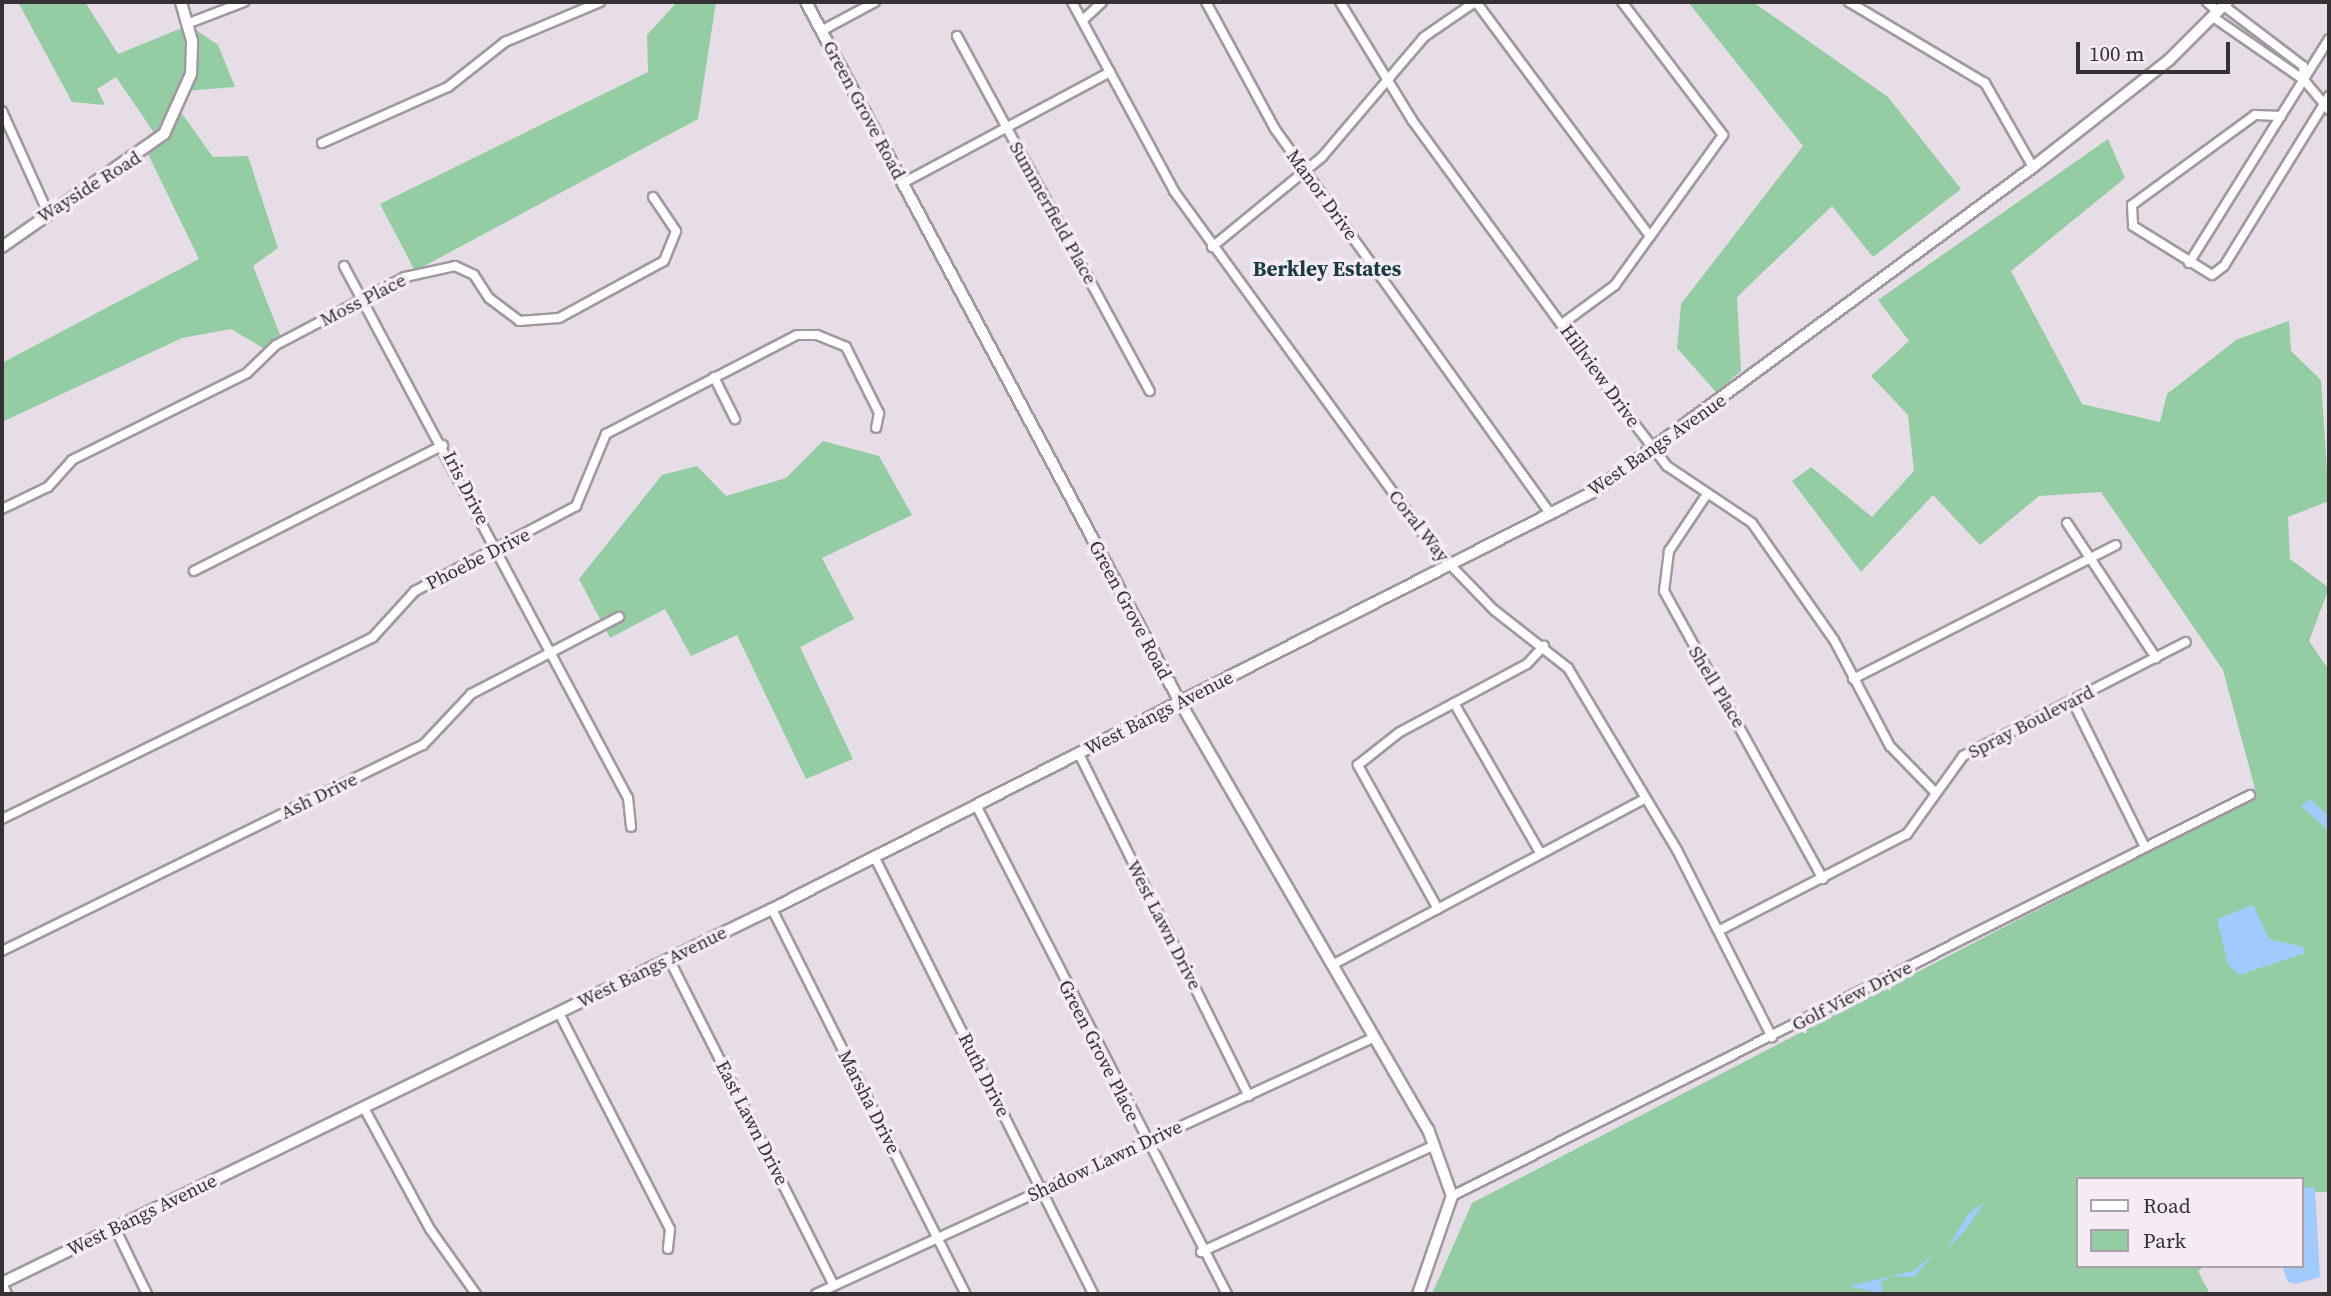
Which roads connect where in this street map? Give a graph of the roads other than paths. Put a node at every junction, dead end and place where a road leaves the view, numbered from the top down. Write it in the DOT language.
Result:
graph roads {
  1 [pos="181,2"];
  2 [pos="244,2"];
  3 [pos="600,2"];
  4 [pos="806,2"];
  5 [pos="875,2"];
  6 [pos="1072,2"];
  7 [pos="1102,2"];
  8 [pos="1206,2"];
  9 [pos="1340,2"];
  10 [pos="1475,2"];
  11 [pos="1622,2"];
  12 [pos="1849,2"];
  13 [pos="2207,2"];
  14 [pos="2221,9"];
  15 [pos="1083,20"];
  16 [pos="188,23"];
  17 [pos="821,31"];
  18 [pos="957,36"];
  19 [pos="2329,39"];
  20 [pos="1110,72"];
  21 [pos="2304,80"];
  22 [pos="1388,85"];
  23 [pos="2328,103"];
  24 [pos="2,111"];
  25 [pos="2281,116"];
  26 [pos="1006,128"];
  27 [pos="322,143"];
  28 [pos="2033,167"];
  29 [pos="1305,173"];
  30 [pos="903,183"];
  31 [pos="653,197"];
  32 [pos="48,213"];
  33 [pos="1650,236"];
  34 [pos="2,247"];
  35 [pos="1212,247"];
  36 [pos="2189,263"];
  37 [pos="344,266"];
  38 [pos="363,298"];
  39 [pos="1562,324"];
  40 [pos="713,377"];
  41 [pos="1150,391"];
  42 [pos="735,419"];
  43 [pos="876,428"];
  44 [pos="443,444"];
  45 [pos="1655,451"];
  46 [pos="1707,494"];
  47 [pos="2,509"];
  48 [pos="1551,514"];
  49 [pos="2067,523"];
  50 [pos="2116,545"];
  51 [pos="497,549"];
  52 [pos="2089,559"];
  53 [pos="1450,566"];
  54 [pos="194,570"];
  55 [pos="619,617"];
  56 [pos="2186,642"];
  57 [pos="1544,646"];
  58 [pos="553,654"];
  59 [pos="2156,658"];
  60 [pos="1853,679"];
  61 [pos="2072,701"];
  62 [pos="1180,702"];
  63 [pos="1454,703"];
  64 [pos="1079,754"];
  65 [pos="1933,790"];
  66 [pos="2250,795"];
  67 [pos="1646,798"];
  68 [pos="976,805"];
  69 [pos="2,819"];
  70 [pos="631,827"];
  71 [pos="2145,847"];
  72 [pos="1541,854"];
  73 [pos="874,856"];
  74 [pos="1823,879"];
  75 [pos="772,909"];
  76 [pos="1438,909"];
  77 [pos="1720,930"];
  78 [pos="2,951"];
  79 [pos="669,959"];
  80 [pos="1334,964"];
  81 [pos="559,1013"];
  82 [pos="1375,1037"];
  83 [pos="1772,1037"];
  84 [pos="1249,1096"];
  85 [pos="364,1108"];
  86 [pos="1146,1143"];
  87 [pos="1435,1145"];
  88 [pos="1041,1191"];
  89 [pos="1452,1196"];
  90 [pos="116,1228"];
  91 [pos="937,1238"];
  92 [pos="668,1249"];
  93 [pos="1200,1252"];
  94 [pos="2,1283"];
  95 [pos="834,1286"];
  96 [pos="7,1294"];
  97 [pos="147,1294"];
  98 [pos="476,1294"];
  99 [pos="816,1294"];
  100 [pos="966,1294"];
  101 [pos="1093,1294"];
  102 [pos="1227,1294"];
  103 [pos="1418,1294"];
  1 -- 16 [label="street, Wayside Road"];
  2 -- 16 [label="street"];
  3 -- 27 [label="street"];
  4 -- 17 [label="street, Green Grove Road"];
  5 -- 17 [label="street"];
  6 -- 15 [label="street, Coral Way"];
  7 -- 15 [label="street"];
  8 -- 29 [label="street, Manor Drive"];
  9 -- 22 [label="street, Hillview Drive"];
  10 -- 22 [label="street"];
  10 -- 33 [label="street"];
  11 -- 33 [label="street"];
  12 -- 28 [label="street"];
  13 -- 14 [label="street"];
  14 -- 21 [label="street"];
  14 -- 21 [label="street"];
  14 -- 28 [label="street, West Bangs Avenue"];
  15 -- 20 [label="street, Coral Way"];
  16 -- 32 [label="street, Wayside Road"];
  17 -- 30 [label="street, Green Grove Road"];
  18 -- 26 [label="street, Summerfield Place"];
  19 -- 21 [label="street"];
  20 -- 26 [label="street"];
  20 -- 35 [label="street, Coral Way"];
  21 -- 23 [label="street"];
  21 -- 25 [label="street"];
  22 -- 29 [label="street"];
  22 -- 39 [label="street, Hillview Drive"];
  23 -- 36 [label="street"];
  24 -- 32 [label="street"];
  25 -- 36 [label="street"];
  25 -- 36 [label="street"];
  26 -- 30 [label="street"];
  26 -- 41 [label="street, Summerfield Place"];
  28 -- 45 [label="street, West Bangs Avenue"];
  29 -- 35 [label="street"];
  29 -- 48 [label="street, Manor Drive"];
  30 -- 62 [label="street, Green Grove Road"];
  31 -- 38 [label="street, Moss Place"];
  32 -- 34 [label="street, Wayside Road"];
  33 -- 39 [label="street"];
  35 -- 53 [label="street, Coral Way"];
  37 -- 38 [label="street, Iris Drive"];
  38 -- 44 [label="street, Iris Drive"];
  38 -- 47 [label="street, Moss Place"];
  39 -- 45 [label="street, Hillview Drive"];
  40 -- 42 [label="street"];
  40 -- 43 [label="street, Phoebe Drive"];
  40 -- 51 [label="street, Phoebe Drive"];
  44 -- 51 [label="street, Iris Drive"];
  44 -- 54 [label="street"];
  45 -- 46 [label="street, Hillview Drive"];
  45 -- 48 [label="street, West Bangs Avenue"];
  46 -- 60 [label="street, Hillview Drive"];
  46 -- 74 [label="street, Shell Place"];
  48 -- 53 [label="street, West Bangs Avenue"];
  49 -- 52 [label="street"];
  50 -- 52 [label="street"];
  51 -- 58 [label="street, Iris Drive"];
  51 -- 69 [label="street, Phoebe Drive"];
  52 -- 59 [label="street"];
  52 -- 60 [label="street"];
  53 -- 57 [label="street, Coral Way"];
  53 -- 62 [label="street, West Bangs Avenue"];
  55 -- 58 [label="street, Ash Drive"];
  56 -- 59 [label="street, Spray Boulevard"];
  57 -- 63 [label="street"];
  57 -- 67 [label="street, Coral Way"];
  58 -- 70 [label="street, Iris Drive"];
  58 -- 78 [label="street, Ash Drive"];
  59 -- 61 [label="street, Spray Boulevard"];
  60 -- 65 [label="street, Hillview Drive"];
  61 -- 65 [label="street, Spray Boulevard"];
  61 -- 71 [label="street"];
  62 -- 64 [label="street, West Bangs Avenue"];
  62 -- 80 [label="street, Green Grove Road"];
  63 -- 72 [label="street"];
  63 -- 76 [label="street"];
  64 -- 68 [label="street, West Bangs Avenue"];
  64 -- 84 [label="street, West Lawn Drive"];
  65 -- 74 [label="street, Spray Boulevard"];
  66 -- 71 [label="street, Golf View Drive"];
  67 -- 72 [label="street"];
  67 -- 77 [label="street, Coral Way"];
  68 -- 73 [label="street, West Bangs Avenue"];
  68 -- 86 [label="street, Green Grove Place"];
  71 -- 83 [label="street, Golf View Drive"];
  72 -- 76 [label="street"];
  73 -- 75 [label="street, West Bangs Avenue"];
  73 -- 88 [label="street, Ruth Drive"];
  74 -- 77 [label="street, Spray Boulevard"];
  75 -- 79 [label="street, West Bangs Avenue"];
  75 -- 91 [label="street, Marsha Drive"];
  76 -- 80 [label="street"];
  77 -- 83 [label="street, Coral Way"];
  79 -- 81 [label="street, West Bangs Avenue"];
  79 -- 95 [label="street, East Lawn Drive"];
  80 -- 82 [label="street, Green Grove Road"];
  81 -- 85 [label="street, West Bangs Avenue"];
  81 -- 92 [label="street"];
  82 -- 84 [label="street, Shadow Lawn Drive"];
  82 -- 87 [label="street, Green Grove Road"];
  83 -- 89 [label="street, Golf View Drive"];
  84 -- 86 [label="street, Shadow Lawn Drive"];
  85 -- 90 [label="street, West Bangs Avenue"];
  85 -- 98 [label="street"];
  86 -- 88 [label="street, Shadow Lawn Drive"];
  86 -- 93 [label="street, Green Grove Place"];
  87 -- 89 [label="street, Green Grove Road"];
  87 -- 93 [label="street"];
  88 -- 91 [label="street, Shadow Lawn Drive"];
  88 -- 101 [label="street, Ruth Drive"];
  89 -- 103 [label="street"];
  90 -- 94 [label="street, West Bangs Avenue"];
  90 -- 97 [label="street"];
  91 -- 95 [label="street, Shadow Lawn Drive"];
  91 -- 100 [label="street, Marsha Drive"];
  93 -- 102 [label="street, Green Grove Place"];
  94 -- 96 [label="street"];
  95 -- 99 [label="street, Shadow Lawn Drive"];
}
